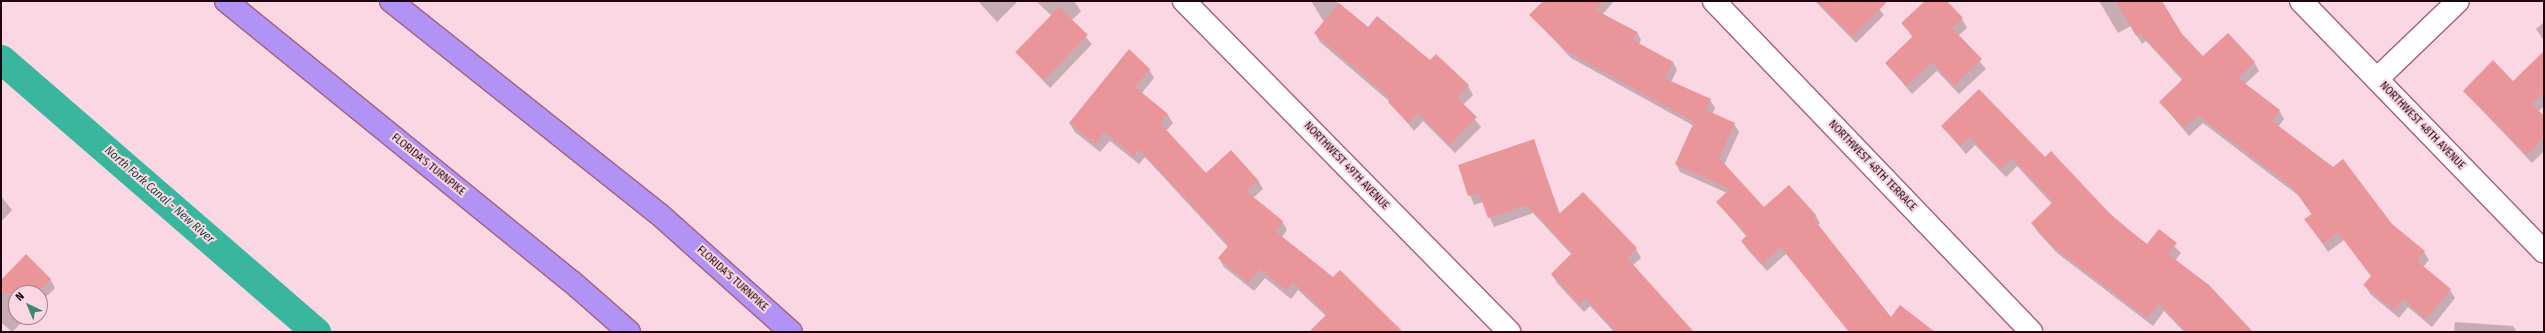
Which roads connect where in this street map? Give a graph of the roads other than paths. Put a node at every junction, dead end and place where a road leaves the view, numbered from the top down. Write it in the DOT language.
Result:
graph roads {
  1 [pos="226,1"];
  2 [pos="391,1"];
  3 [pos="1184,1"];
  4 [pos="1714,1"];
  5 [pos="2301,1"];
  6 [pos="2458,1"];
  7 [pos="2377,79"];
  8 [pos="2544,252"];
  9 [pos="629,332"];
  10 [pos="791,332"];
  11 [pos="1509,332"];
  12 [pos="2031,332"];
  1 -- 9 [label="highway, FLORIDA'S TURNPIKE"];
  2 -- 10 [label="highway, FLORIDA'S TURNPIKE"];
  3 -- 11 [label="street, NORTHWEST 49TH AVENUE"];
  4 -- 12 [label="street, NORTHWEST 48TH TERRACE"];
  5 -- 7 [label="street, NORTHWEST 48TH AVENUE"];
  6 -- 7 [label="street"];
  7 -- 8 [label="street, NORTHWEST 48TH AVENUE"];
}
